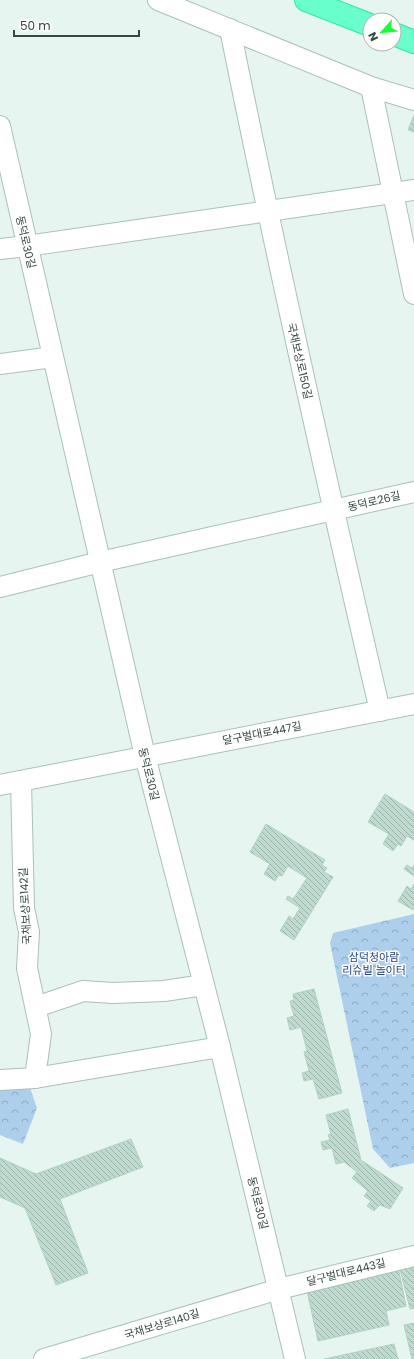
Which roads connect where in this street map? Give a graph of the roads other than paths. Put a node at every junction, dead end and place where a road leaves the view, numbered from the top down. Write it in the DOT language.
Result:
graph roads {
  1 [pos="158,0"];
  2 [pos="306,0"];
  3 [pos="362,22"];
  4 [pos="230,29"];
  5 [pos="402,37"];
  6 [pos="414,42"];
  7 [pos="371,87"];
  8 [pos="414,100"];
  9 [pos="0,126"];
  10 [pos="414,190"];
  11 [pos="393,193"];
  12 [pos="267,211"];
  13 [pos="27,246"];
  14 [pos="0,248"];
  15 [pos="414,294"];
  16 [pos="53,357"];
  17 [pos="0,364"];
  18 [pos="414,492"];
  19 [pos="333,510"];
  20 [pos="100,562"];
  21 [pos="0,587"];
  22 [pos="414,704"];
  23 [pos="380,711"];
  24 [pos="145,756"];
  25 [pos="21,781"];
  26 [pos="0,785"];
  27 [pos="204,985"];
  28 [pos="36,1007"];
  29 [pos="220,1047"];
  30 [pos="34,1078"];
  31 [pos="0,1080"];
  32 [pos="414,1256"];
  33 [pos="279,1289"];
  34 [pos="44,1359"];
  35 [pos="295,1359"];
  1 -- 4 [label="street"];
  2 -- 3 [label="highway"];
  4 -- 7 [label="street"];
  4 -- 12 [label="street, 국채보상로150길"];
  5 -- 6 [label="highway"];
  7 -- 8 [label="street"];
  7 -- 11 [label="street"];
  9 -- 13 [label="street, 동덕로30길"];
  10 -- 11 [label="street"];
  11 -- 12 [label="street"];
  11 -- 15 [label="street"];
  12 -- 13 [label="street"];
  12 -- 19 [label="street, 국채보상로150길"];
  13 -- 14 [label="street"];
  13 -- 16 [label="street, 동덕로30길"];
  16 -- 17 [label="street"];
  16 -- 20 [label="street, 동덕로30길"];
  18 -- 19 [label="street, 동덕로26길"];
  19 -- 20 [label="street"];
  19 -- 23 [label="street"];
  20 -- 21 [label="street"];
  20 -- 24 [label="street, 동덕로30길"];
  22 -- 23 [label="street, 달구벌대로447길"];
  23 -- 24 [label="street, 달구벌대로447길"];
  24 -- 25 [label="street"];
  24 -- 27 [label="street, 동덕로30길"];
  25 -- 26 [label="street"];
  25 -- 28 [label="street, 국채보상로142길"];
  27 -- 28 [label="street"];
  27 -- 29 [label="street, 동덕로30길"];
  28 -- 30 [label="street, 국채보상로142길"];
  29 -- 30 [label="street"];
  29 -- 33 [label="street, 동덕로30길"];
  30 -- 31 [label="street"];
  32 -- 33 [label="street, 달구벌대로443길"];
  33 -- 34 [label="street, 국채보상로140길"];
  33 -- 35 [label="street, 동덕로30길"];
}
